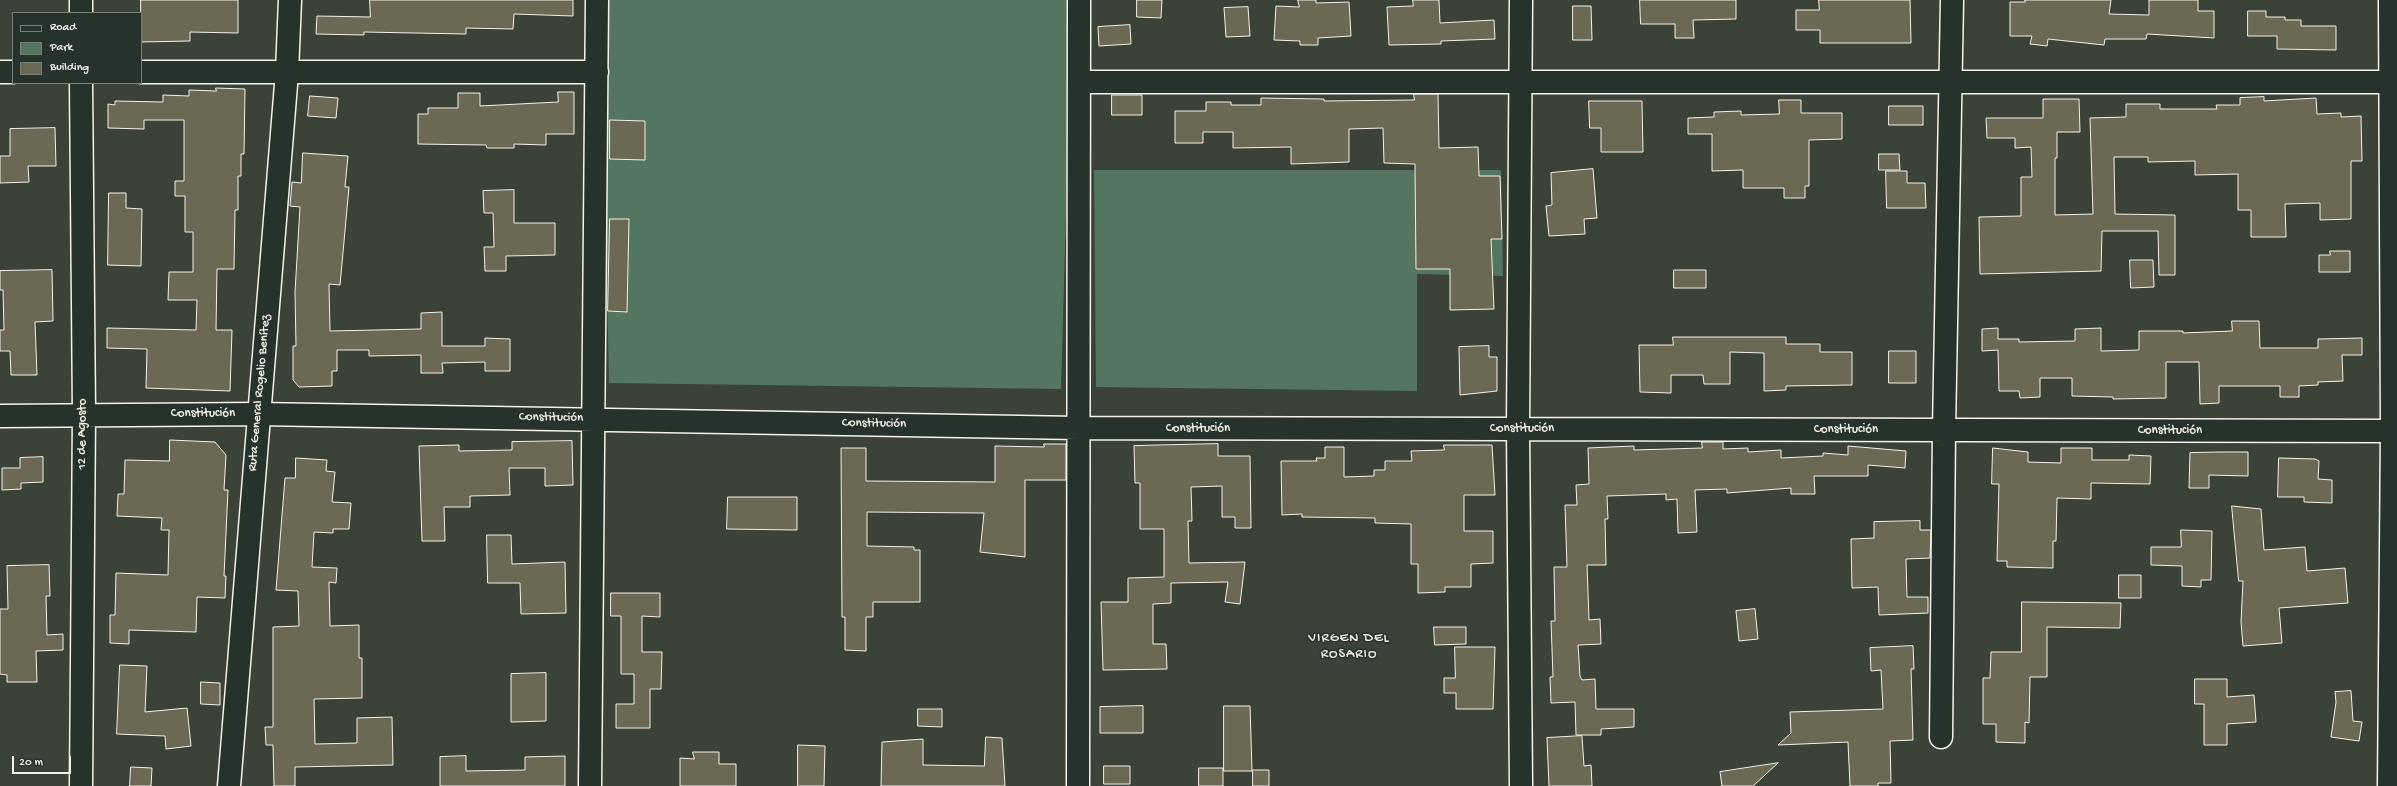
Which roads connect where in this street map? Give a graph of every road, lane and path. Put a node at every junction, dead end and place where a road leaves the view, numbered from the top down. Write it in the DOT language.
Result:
graph roads {
  1 [pos="81,0"];
  2 [pos="290,0"];
  3 [pos="597,0"];
  4 [pos="1079,0"];
  5 [pos="1520,0"];
  6 [pos="1952,0"];
  7 [pos="2390,0"];
  8 [pos="81,12"];
  9 [pos="0,72"];
  10 [pos="12,72"];
  11 [pos="142,72"];
  12 [pos="287,72"];
  13 [pos="597,72"];
  14 [pos="1079,82"];
  15 [pos="1519,82"];
  16 [pos="1951,82"];
  17 [pos="2394,82"];
  18 [pos="81,84"];
  19 [pos="84,414"];
  20 [pos="258,414"];
  21 [pos="0,416"];
  22 [pos="593,419"];
  23 [pos="1078,428"];
  24 [pos="1518,429"];
  25 [pos="1944,430"];
  26 [pos="2394,431"];
  27 [pos="1941,736"];
  28 [pos="81,786"];
  29 [pos="229,786"];
  30 [pos="590,786"];
  31 [pos="1078,786"];
  32 [pos="1521,786"];
  33 [pos="2389,786"];
  1 -- 8 [label="street"];
  2 -- 12 [label="street, Ruta General Rogelio Benítez"];
  3 -- 13 [label="street"];
  4 -- 14 [label="street"];
  5 -- 15 [label="street"];
  6 -- 16 [label="street"];
  7 -- 17 [label="street"];
  9 -- 10 [label="street"];
  11 -- 12 [label="street"];
  12 -- 13 [label="street"];
  12 -- 20 [label="street, Ruta General Rogelio Benítez"];
  13 -- 22 [label="street"];
  14 -- 15 [label="street"];
  14 -- 23 [label="street"];
  15 -- 16 [label="street"];
  15 -- 24 [label="street"];
  16 -- 17 [label="street"];
  16 -- 25 [label="street"];
  17 -- 26 [label="street"];
  18 -- 19 [label="street, 12 de Agosto"];
  19 -- 20 [label="street, Constitución"];
  19 -- 21 [label="street, Constitución"];
  19 -- 28 [label="street, 12 de Agosto"];
  20 -- 22 [label="street, Constitución"];
  20 -- 29 [label="street, Ruta General Rogelio Benítez"];
  22 -- 23 [label="street, Constitución"];
  22 -- 30 [label="street"];
  23 -- 24 [label="street, Constitución"];
  23 -- 31 [label="street"];
  24 -- 25 [label="street, Constitución"];
  24 -- 32 [label="street"];
  25 -- 26 [label="street, Constitución"];
  25 -- 27 [label="street"];
  26 -- 33 [label="street"];
}
